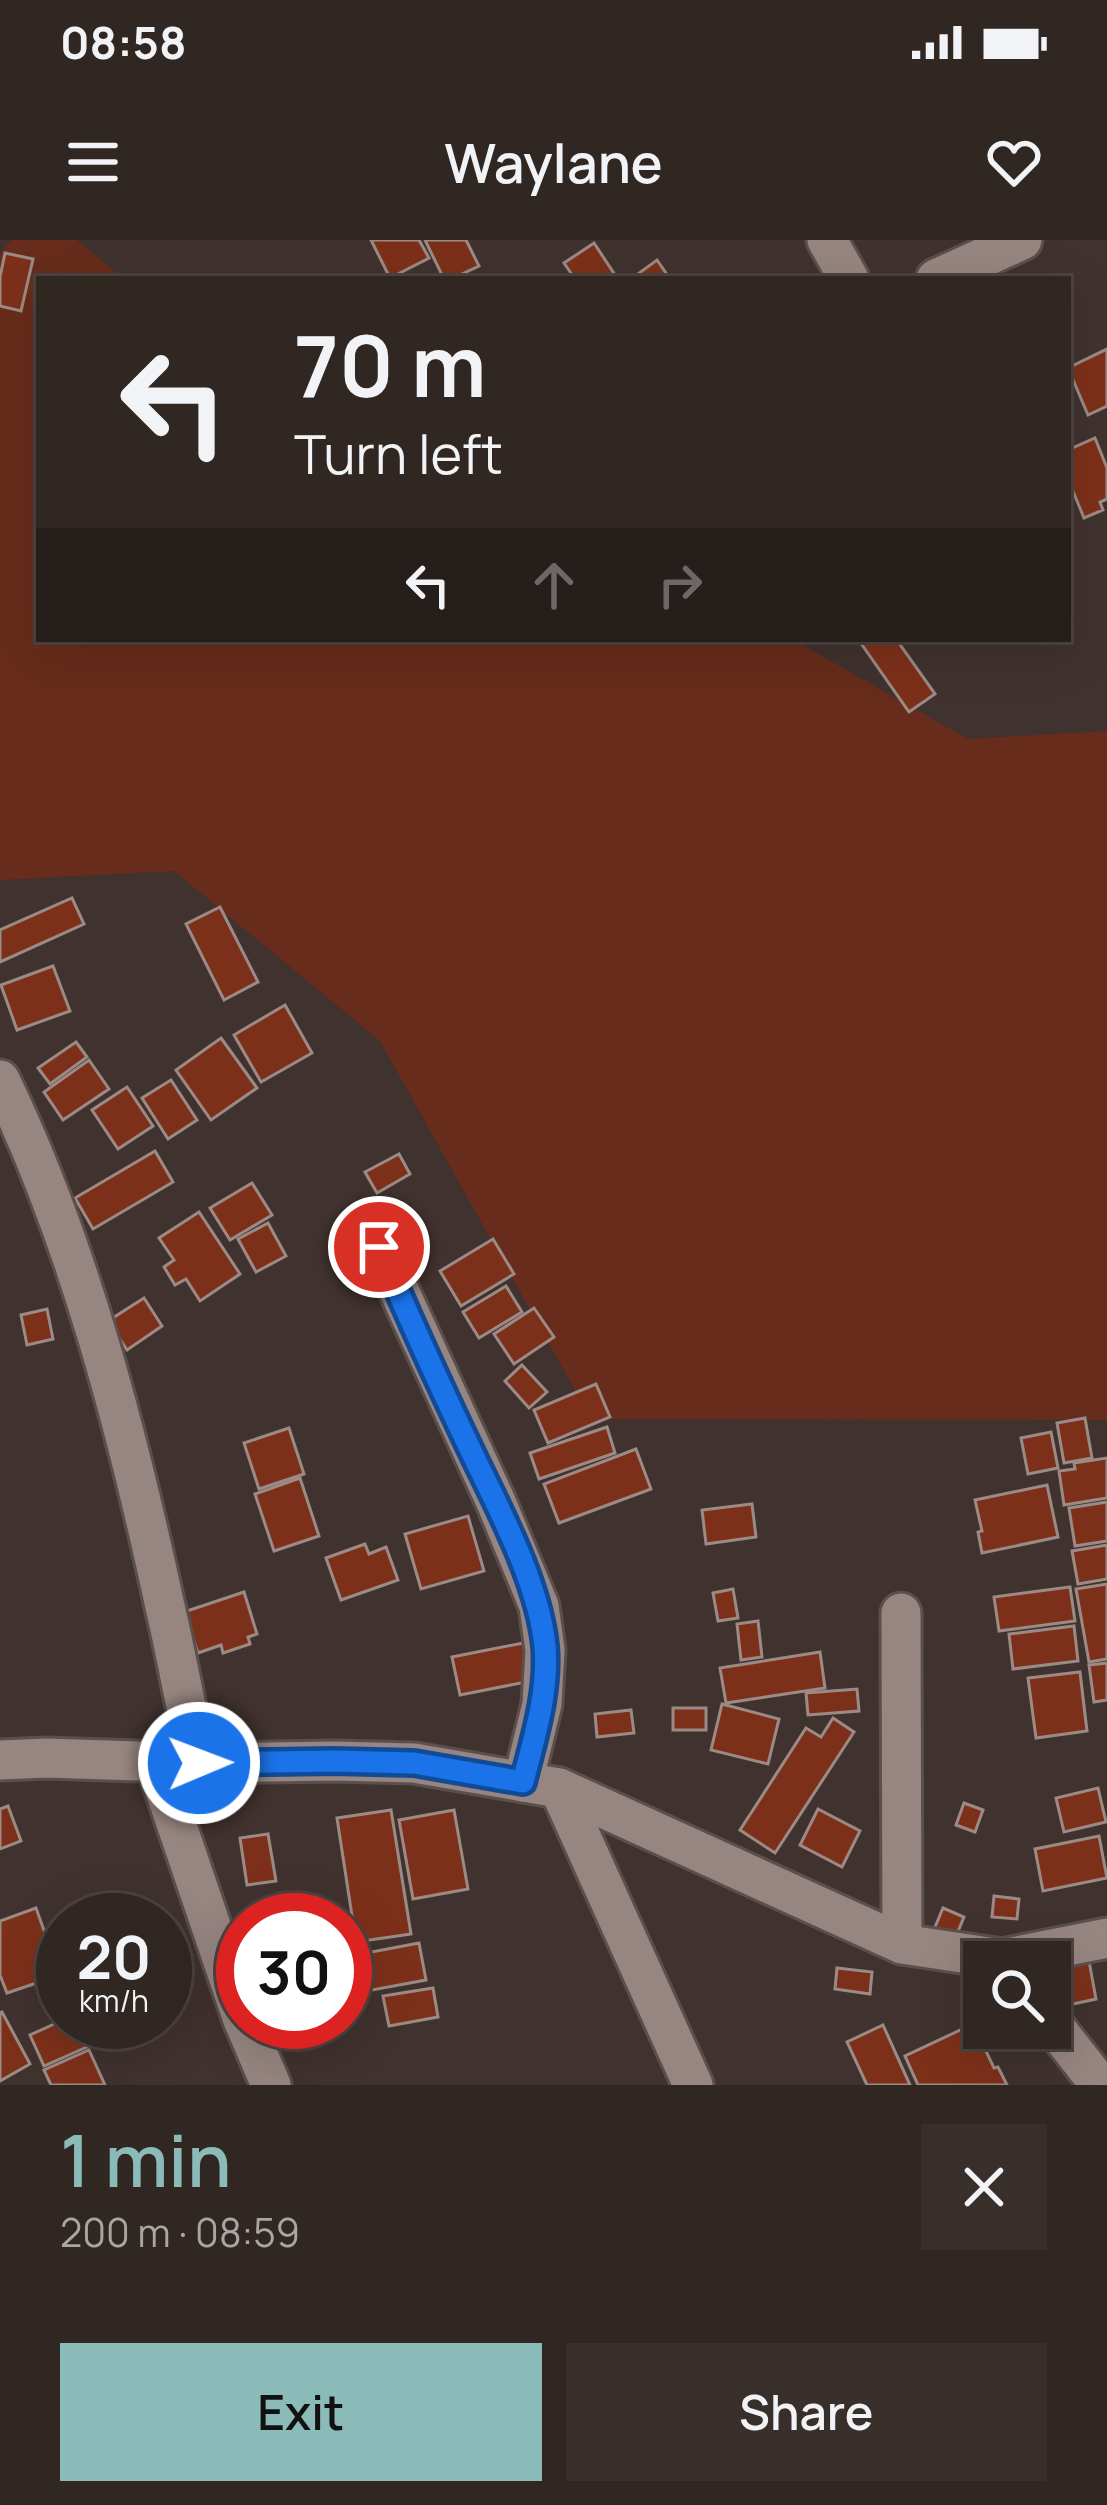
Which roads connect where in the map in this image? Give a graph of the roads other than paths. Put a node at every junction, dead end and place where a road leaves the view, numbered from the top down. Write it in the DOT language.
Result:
graph roads {
  1 [pos="826,240"];
  2 [pos="1022,240"];
  3 [pos="847,276"];
  4 [pos="943,276"];
  5 [pos="0,1080"];
  6 [pos="379,1247"];
  7 [pos="901,1613"];
  8 [pos="0,1760"];
  9 [pos="154,1761"];
  10 [pos="199,1763"];
  11 [pos="541,1785"];
  12 [pos="1107,1938"];
  13 [pos="216,1942"];
  14 [pos="902,1944"];
  15 [pos="1071,1946"];
  16 [pos="963,1954"];
  17 [pos="1071,2048"];
  18 [pos="255,2049"];
  19 [pos="271,2085"];
  20 [pos="694,2085"];
  21 [pos="1100,2085"];
  1 -- 3 [label="street"];
  2 -- 4 [label="street"];
  5 -- 10 [label="street"];
  6 -- 11 [label="street"];
  7 -- 14 [label="street"];
  8 -- 9 [label="street"];
  9 -- 10 [label="street"];
  9 -- 13 [label="street"];
  10 -- 11 [label="street"];
  11 -- 14 [label="street"];
  11 -- 20 [label="street"];
  12 -- 15 [label="street"];
  14 -- 16 [label="street"];
  17 -- 21 [label="street"];
  18 -- 19 [label="street"];
}
